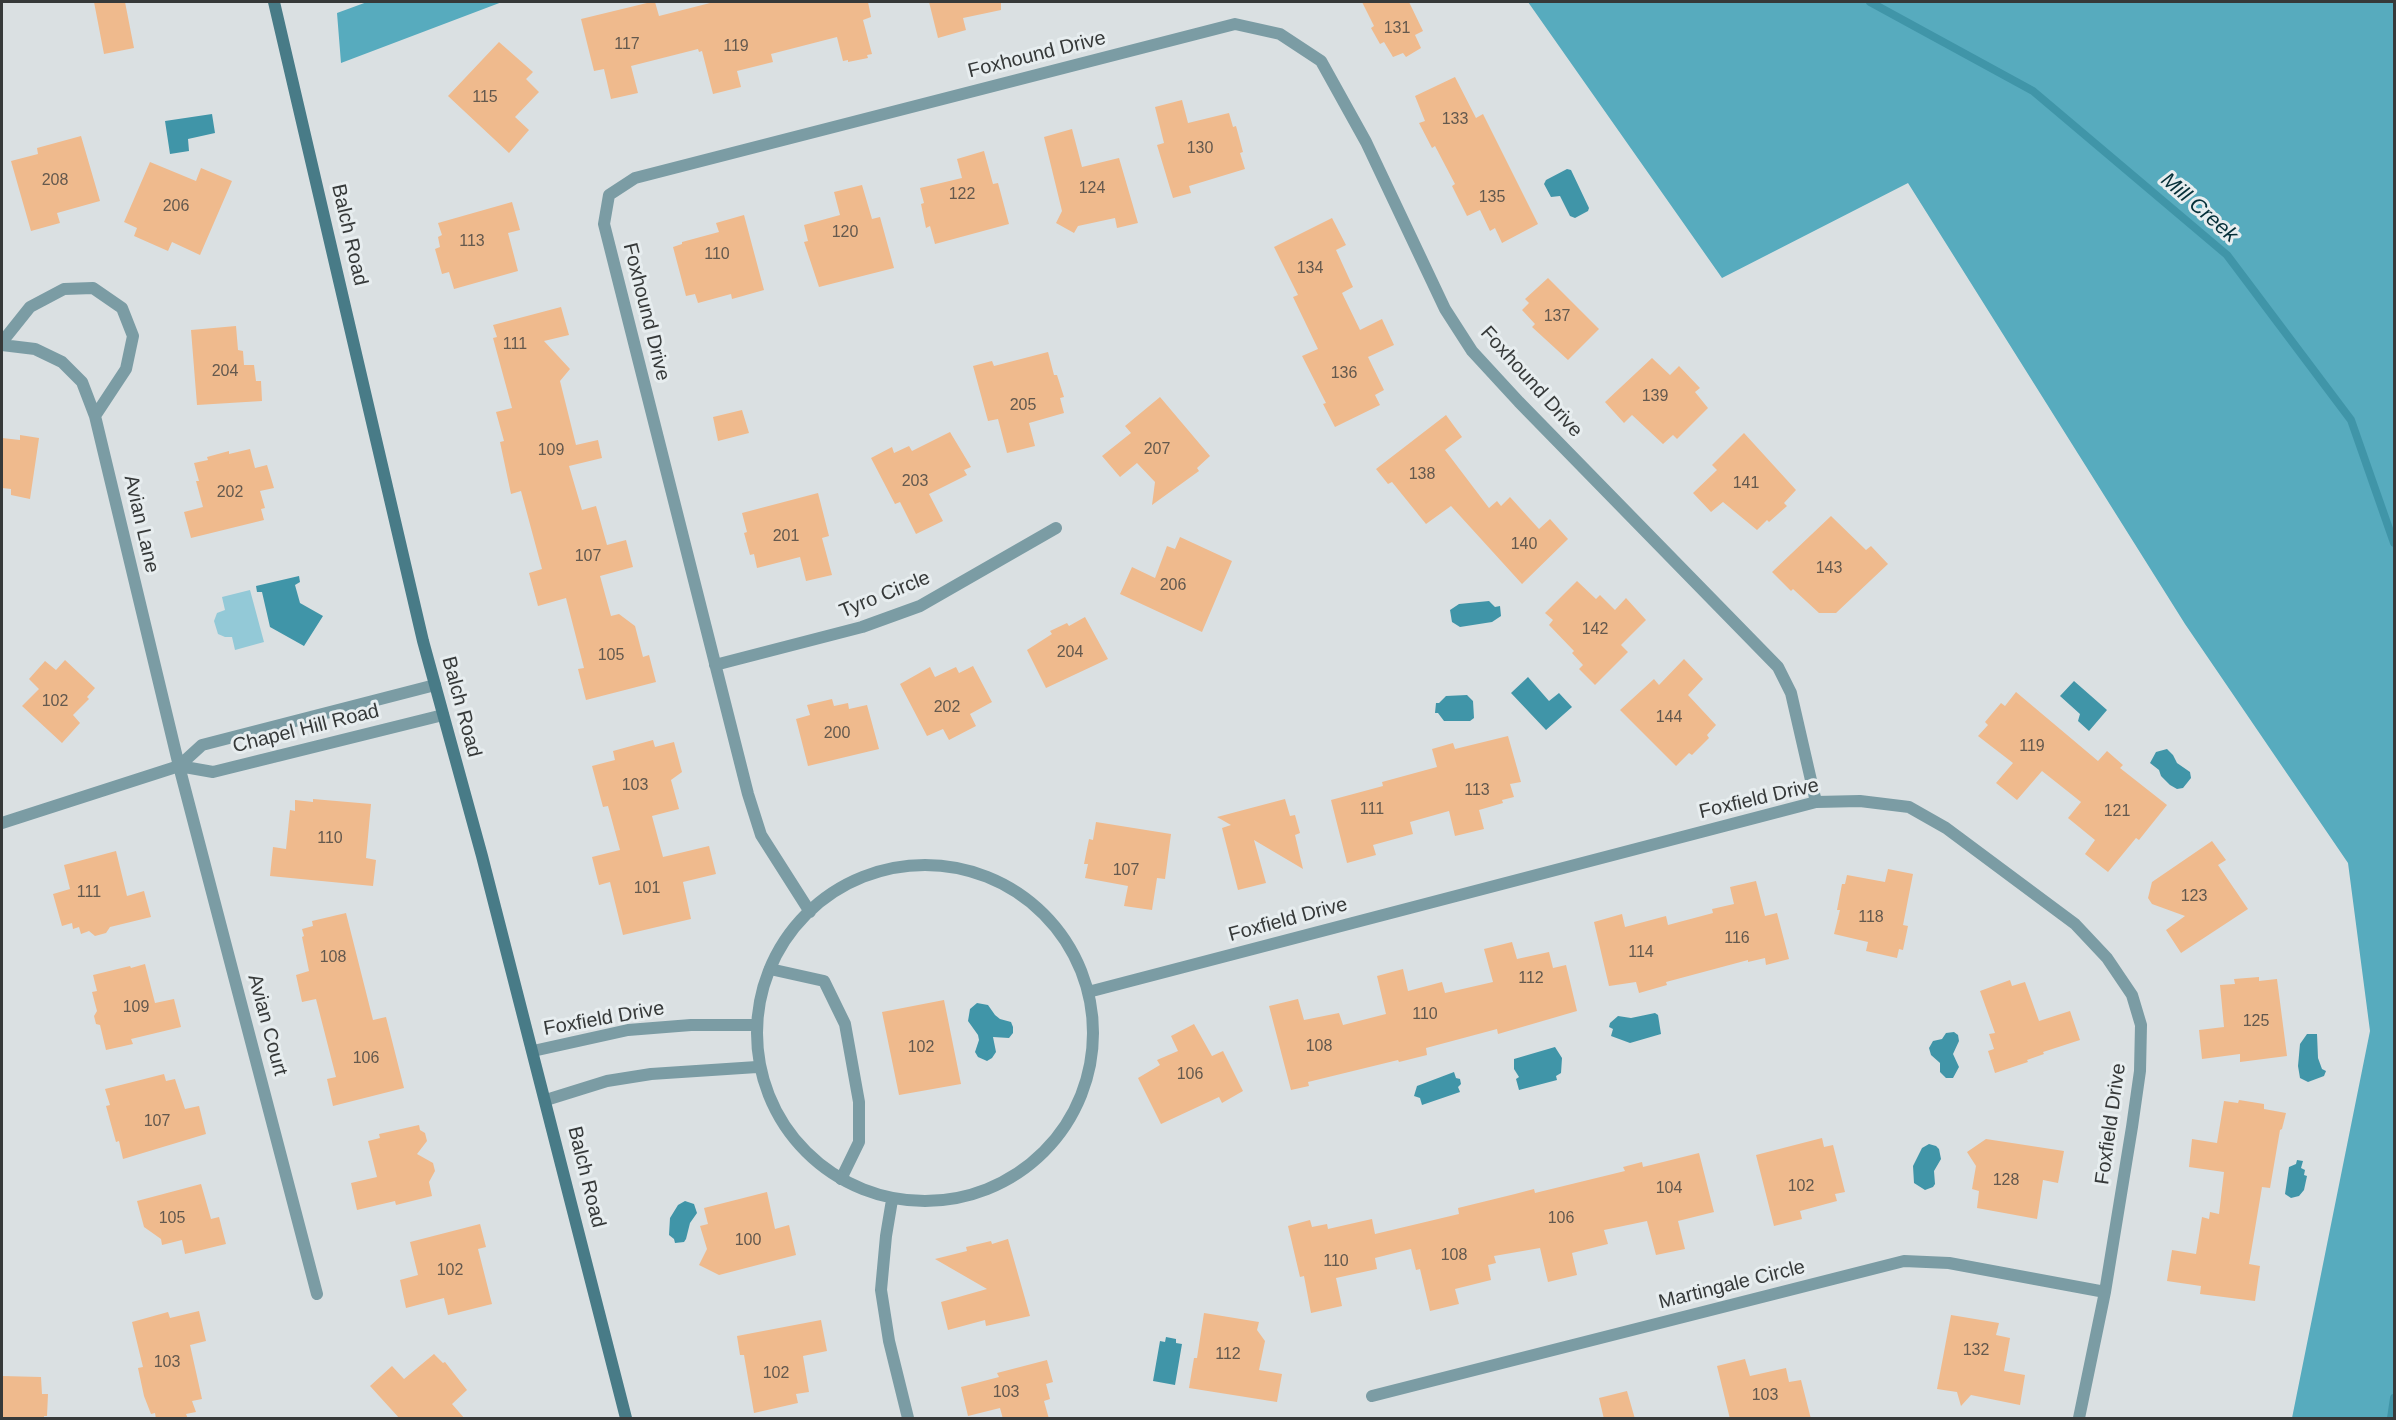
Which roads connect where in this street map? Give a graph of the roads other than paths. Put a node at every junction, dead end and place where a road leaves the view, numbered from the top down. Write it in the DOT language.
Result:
graph roads {
  1 [pos="274,2"];
  2 [pos="2,343"];
  3 [pos="95,416"];
  4 [pos="1056,528"];
  5 [pos="715,665"];
  6 [pos="435,685"];
  7 [pos="443,715"];
  8 [pos="178,766"];
  9 [pos="1816,802"];
  10 [pos="2,823"];
  11 [pos="810,912"];
  12 [pos="770,969"];
  13 [pos="1092,991"];
  14 [pos="753,1025"];
  15 [pos="533,1051"];
  16 [pos="757,1066"];
  17 [pos="546,1100"];
  18 [pos="841,1179"];
  19 [pos="892,1200"];
  20 [pos="2105,1292"];
  21 [pos="317,1293"];
  22 [pos="1372,1396"];
  23 [pos="626,1419"];
  24 [pos="909,1419"];
  25 [pos="2079,1419"];
  1 -- 6 [label="street, Balch Road"];
  2 -- 3 [label="street, Avian Lane"];
  2 -- 3 [label="street"];
  3 -- 8 [label="street, Avian Lane"];
  4 -- 5 [label="street, Tyro Circle"];
  5 -- 9 [label="street, Foxhound Drive"];
  5 -- 11 [label="street, Foxhound Drive"];
  6 -- 7 [label="street, Balch Road"];
  6 -- 8 [label="street, Chapel Hill Road"];
  7 -- 8 [label="street, Chapel Hill Road"];
  7 -- 15 [label="street, Balch Road"];
  8 -- 10 [label="street, Chapel Hill Road"];
  8 -- 21 [label="street, Avian Court"];
  9 -- 13 [label="street, Foxfield Drive"];
  9 -- 20 [label="street, Foxfield Drive"];
  11 -- 12 [label="street"];
  11 -- 13 [label="street"];
  12 -- 14 [label="street"];
  12 -- 18 [label="street"];
  13 -- 19 [label="street"];
  14 -- 15 [label="street, Foxfield Drive"];
  14 -- 16 [label="street"];
  15 -- 17 [label="street, Balch Road"];
  16 -- 17 [label="street"];
  16 -- 18 [label="street"];
  17 -- 23 [label="street, Balch Road"];
  18 -- 19 [label="street"];
  19 -- 24 [label="street"];
  20 -- 22 [label="street, Martingale Circle"];
  20 -- 25 [label="street, Foxfield Drive"];
}
